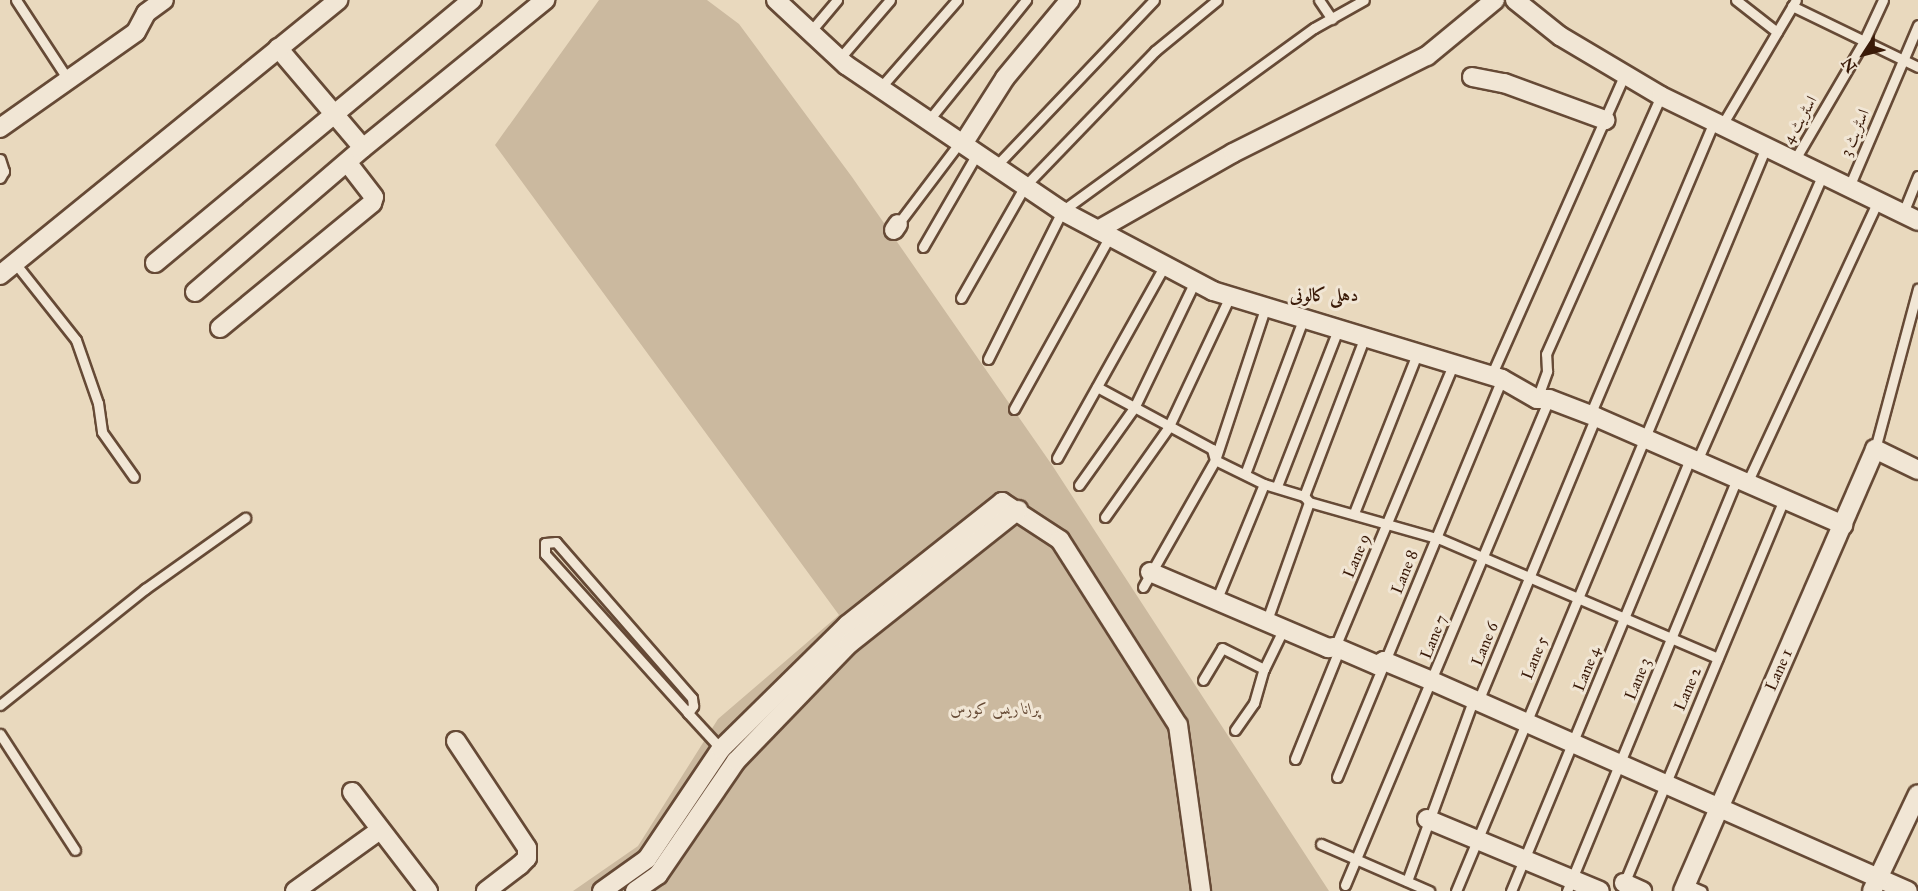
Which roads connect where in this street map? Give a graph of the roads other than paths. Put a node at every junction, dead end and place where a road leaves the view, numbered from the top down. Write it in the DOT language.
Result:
graph roads {
  1 [pos="16,0"];
  2 [pos="164,0"];
  3 [pos="338,0"];
  4 [pos="472,0"];
  5 [pos="545,0"];
  6 [pos="776,0"];
  7 [pos="837,0"];
  8 [pos="890,0"];
  9 [pos="957,0"];
  10 [pos="1026,0"];
  11 [pos="1070,0"];
  12 [pos="1154,0"];
  13 [pos="1217,0"];
  14 [pos="1319,0"];
  15 [pos="1364,0"];
  16 [pos="1495,0"];
  17 [pos="1515,0"];
  18 [pos="1736,0"];
  19 [pos="1883,0"];
  20 [pos="1794,3"];
  21 [pos="1332,19"];
  22 [pos="1918,25"];
  23 [pos="810,32"];
  24 [pos="1777,32"];
  25 [pos="1864,41"];
  26 [pos="278,48"];
  27 [pos="839,59"];
  28 [pos="1903,60"];
  29 [pos="1918,66"];
  30 [pos="1625,74"];
  31 [pos="1472,77"];
  32 [pos="69,81"];
  33 [pos="880,88"];
  34 [pos="1661,96"];
  35 [pos="334,116"];
  36 [pos="1605,120"];
  37 [pos="928,121"];
  38 [pos="1718,123"];
  39 [pos="0,128"];
  40 [pos="966,147"];
  41 [pos="1766,147"];
  42 [pos="363,148"];
  43 [pos="0,159"];
  44 [pos="1794,160"];
  45 [pos="347,162"];
  46 [pos="996,166"];
  47 [pos="1823,174"];
  48 [pos="1918,176"];
  49 [pos="0,178"];
  50 [pos="1025,186"];
  51 [pos="1849,187"];
  52 [pos="1878,201"];
  53 [pos="1062,211"];
  54 [pos="1910,217"];
  55 [pos="896,227"];
  56 [pos="1104,233"];
  57 [pos="923,247"];
  58 [pos="15,263"];
  59 [pos="155,263"];
  60 [pos="1165,265"];
  61 [pos="0,276"];
  62 [pos="1195,281"];
  63 [pos="1918,289"];
  64 [pos="195,292"];
  65 [pos="1230,296"];
  66 [pos="961,298"];
  67 [pos="1266,306"];
  68 [pos="1304,317"];
  69 [pos="1339,327"];
  70 [pos="220,328"];
  71 [pos="1365,335"];
  72 [pos="1417,354"];
  73 [pos="988,359"];
  74 [pos="1453,365"];
  75 [pos="1496,377"];
  76 [pos="1097,387"];
  77 [pos="1543,399"];
  78 [pos="1134,408"];
  79 [pos="1014,409"];
  80 [pos="1593,416"];
  81 [pos="1168,428"];
  82 [pos="1643,437"];
  83 [pos="1875,450"];
  84 [pos="1057,458"];
  85 [pos="1215,460"];
  86 [pos="1694,460"];
  87 [pos="1918,470"];
  88 [pos="1245,474"];
  89 [pos="134,477"];
  90 [pos="1742,481"];
  91 [pos="1264,484"];
  92 [pos="1079,485"];
  93 [pos="1277,486"];
  94 [pos="1306,499"];
  95 [pos="1784,499"];
  96 [pos="1018,510"];
  97 [pos="1354,513"];
  98 [pos="1105,517"];
  99 [pos="245,518"];
  100 [pos="1388,522"];
  101 [pos="1843,525"];
  102 [pos="1436,539"];
  103 [pos="1484,557"];
  104 [pos="1529,578"];
  105 [pos="1147,579"];
  106 [pos="1576,598"];
  107 [pos="1215,601"];
  108 [pos="1624,619"];
  109 [pos="1274,626"];
  110 [pos="1671,638"];
  111 [pos="1335,647"];
  112 [pos="1718,658"];
  113 [pos="1384,661"];
  114 [pos="1264,669"];
  115 [pos="1203,680"];
  116 [pos="1432,681"];
  117 [pos="1475,699"];
  118 [pos="0,705"];
  119 [pos="688,713"];
  120 [pos="1525,722"];
  121 [pos="1235,730"];
  122 [pos="0,734"];
  123 [pos="456,741"];
  124 [pos="1573,742"];
  125 [pos="721,749"];
  126 [pos="1295,759"];
  127 [pos="736,761"];
  128 [pos="1619,763"];
  129 [pos="1337,777"];
  130 [pos="1665,783"];
  131 [pos="352,792"];
  132 [pos="1918,794"];
  133 [pos="1720,808"];
  134 [pos="1427,819"];
  135 [pos="380,830"];
  136 [pos="1476,840"];
  137 [pos="1321,844"];
  138 [pos="75,850"];
  139 [pos="1356,859"];
  140 [pos="1524,860"];
  141 [pos="1407,881"];
  142 [pos="1875,884"];
  143 [pos="1345,885"];
  144 [pos="1569,885"];
  145 [pos="1622,887"];
  146 [pos="1690,889"];
  147 [pos="295,891"];
  148 [pos="428,891"];
  149 [pos="486,891"];
  150 [pos="602,891"];
  151 [pos="635,891"];
  152 [pos="1201,891"];
  153 [pos="1430,891"];
  154 [pos="1456,891"];
  155 [pos="1511,891"];
  156 [pos="1600,891"];
  157 [pos="1642,891"];
  158 [pos="1908,891"];
  1 -- 32 [label="lane"];
  2 -- 32 [label="street"];
  3 -- 26 [label="street"];
  4 -- 35 [label="street"];
  5 -- 42 [label="street"];
  6 -- 23 [label="street"];
  7 -- 23 [label="lane"];
  8 -- 27 [label="lane"];
  9 -- 33 [label="lane"];
  10 -- 37 [label="lane"];
  11 -- 40 [label="street"];
  12 -- 46 [label="lane"];
  13 -- 50 [label="lane"];
  14 -- 21 [label="lane"];
  15 -- 21 [label="lane"];
  16 -- 56 [label="street"];
  17 -- 30 [label="street"];
  18 -- 24 [label="lane"];
  19 -- 25 [label="lane, اسٹریٹ 4"];
  20 -- 24 [label="lane, Lane 6"];
  20 -- 25 [label="lane"];
  21 -- 53 [label="lane"];
  22 -- 28 [label="lane, اسٹریٹ 3"];
  23 -- 27 [label="street"];
  24 -- 38 [label="lane, Lane 6"];
  25 -- 28 [label="lane"];
  25 -- 44 [label="lane, اسٹریٹ 4"];
  26 -- 35 [label="street"];
  26 -- 58 [label="street"];
  27 -- 33 [label="street"];
  28 -- 29 [label="lane"];
  28 -- 51 [label="lane, اسٹریٹ 3"];
  30 -- 34 [label="street"];
  30 -- 36 [label="lane, Lane 8"];
  31 -- 36 [label="street"];
  32 -- 39 [label="street"];
  33 -- 37 [label="street"];
  34 -- 38 [label="street"];
  34 -- 77 [label="lane, Lane 7"];
  35 -- 42 [label="street"];
  35 -- 59 [label="street"];
  36 -- 75 [label="lane, Lane 8"];
  37 -- 40 [label="street"];
  38 -- 41 [label="street"];
  38 -- 80 [label="lane, Lane 6"];
  40 -- 46 [label="street"];
  40 -- 55 [label="lane"];
  40 -- 57 [label="lane"];
  41 -- 44 [label="street"];
  41 -- 82 [label="lane, Lane 5"];
  42 -- 45 [label="street"];
  43 -- 49 [label="lane"];
  44 -- 47 [label="street"];
  45 -- 64 [label="street"];
  45 -- 70 [label="street"];
  46 -- 50 [label="street"];
  47 -- 51 [label="street"];
  47 -- 86 [label="lane, Lane 4"];
  48 -- 54 [label="lane"];
  50 -- 53 [label="street"];
  50 -- 66 [label="lane"];
  51 -- 52 [label="street"];
  52 -- 54 [label="street"];
  52 -- 90 [label="lane, Lane 3"];
  53 -- 56 [label="street"];
  53 -- 73 [label="lane"];
  56 -- 60 [label="street"];
  56 -- 79 [label="lane"];
  58 -- 61 [label="street"];
  58 -- 89 [label="lane"];
  60 -- 62 [label="street"];
  60 -- 76 [label="lane"];
  62 -- 65 [label="street"];
  62 -- 78 [label="lane"];
  63 -- 83 [label="lane"];
  65 -- 67 [label="street"];
  65 -- 81 [label="lane"];
  67 -- 68 [label="street"];
  67 -- 85 [label="lane"];
  68 -- 69 [label="street"];
  68 -- 88 [label="lane"];
  69 -- 71 [label="street"];
  69 -- 93 [label="lane"];
  71 -- 72 [label="street"];
  71 -- 94 [label="lane"];
  72 -- 74 [label="street"];
  72 -- 97 [label="lane"];
  74 -- 75 [label="street"];
  74 -- 100 [label="lane, Lane 9"];
  75 -- 77 [label="street"];
  75 -- 102 [label="lane, Lane 8"];
  76 -- 78 [label="lane"];
  76 -- 84 [label="lane"];
  77 -- 80 [label="street"];
  77 -- 103 [label="lane, Lane 7"];
  78 -- 81 [label="lane"];
  78 -- 92 [label="lane"];
  80 -- 82 [label="street"];
  80 -- 104 [label="lane, Lane 6"];
  81 -- 85 [label="lane"];
  81 -- 98 [label="lane"];
  82 -- 86 [label="street"];
  82 -- 106 [label="lane, Lane 5"];
  83 -- 87 [label="street"];
  83 -- 101 [label="street, Lane 1"];
  85 -- 88 [label="lane"];
  85 -- 105 [label="lane"];
  86 -- 90 [label="street"];
  86 -- 108 [label="lane, Lane 4"];
  88 -- 91 [label="lane"];
  90 -- 95 [label="street"];
  90 -- 110 [label="lane, Lane 3"];
  91 -- 93 [label="lane"];
  91 -- 107 [label="lane"];
  93 -- 94 [label="lane"];
  94 -- 97 [label="lane"];
  94 -- 109 [label="lane"];
  95 -- 101 [label="street"];
  95 -- 112 [label="lane, Lane 2"];
  96 -- 125 [label="street"];
  96 -- 127 [label="street"];
  96 -- 152 [label="street"];
  97 -- 100 [label="lane"];
  99 -- 118 [label="lane"];
  100 -- 102 [label="lane"];
  100 -- 111 [label="lane, Lane 9"];
  101 -- 133 [label="street, Lane 1"];
  102 -- 103 [label="lane"];
  102 -- 113 [label="lane, Lane 8"];
  103 -- 104 [label="lane"];
  103 -- 116 [label="lane, Lane 7"];
  104 -- 106 [label="lane"];
  104 -- 117 [label="lane, Lane 6"];
  105 -- 107 [label="street"];
  106 -- 108 [label="lane"];
  106 -- 120 [label="lane, Lane 5"];
  107 -- 109 [label="street"];
  108 -- 110 [label="lane"];
  108 -- 124 [label="lane, Lane 4"];
  109 -- 111 [label="street"];
  109 -- 114 [label="lane"];
  110 -- 112 [label="lane"];
  110 -- 128 [label="lane, Lane 3"];
  111 -- 113 [label="street"];
  111 -- 126 [label="lane, Lane 9"];
  112 -- 130 [label="lane, Lane 2"];
  113 -- 116 [label="street"];
  113 -- 129 [label="lane, Lane 8"];
  114 -- 115 [label="lane"];
  114 -- 121 [label="lane"];
  116 -- 117 [label="street"];
  116 -- 139 [label="lane, Lane 7"];
  117 -- 120 [label="street"];
  117 -- 134 [label="lane, Lane 6"];
  119 -- 119 [label="lane"];
  119 -- 125 [label="lane"];
  120 -- 124 [label="street"];
  120 -- 136 [label="lane, Lane 5"];
  122 -- 138 [label="lane"];
  123 -- 149 [label="street"];
  124 -- 128 [label="street"];
  124 -- 140 [label="lane, Lane 4"];
  125 -- 127 [label="lane"];
  125 -- 150 [label="street"];
  127 -- 151 [label="street"];
  128 -- 130 [label="street"];
  128 -- 144 [label="lane, Lane 3"];
  130 -- 133 [label="street"];
  130 -- 145 [label="lane, Lane 2"];
  131 -- 135 [label="street"];
  132 -- 142 [label="street"];
  133 -- 142 [label="street"];
  133 -- 146 [label="street, Lane 1"];
  134 -- 136 [label="street"];
  134 -- 141 [label="lane, Lane 6"];
  135 -- 147 [label="street"];
  135 -- 148 [label="street"];
  136 -- 140 [label="street"];
  136 -- 154 [label="lane, Lane 5"];
  137 -- 139 [label="lane"];
  139 -- 141 [label="lane"];
  139 -- 143 [label="lane, Lane 7"];
  140 -- 144 [label="street"];
  140 -- 155 [label="lane, Lane 4"];
  141 -- 153 [label="lane"];
  142 -- 158 [label="street"];
  144 -- 156 [label="street"];
  145 -- 157 [label="street"];
}
